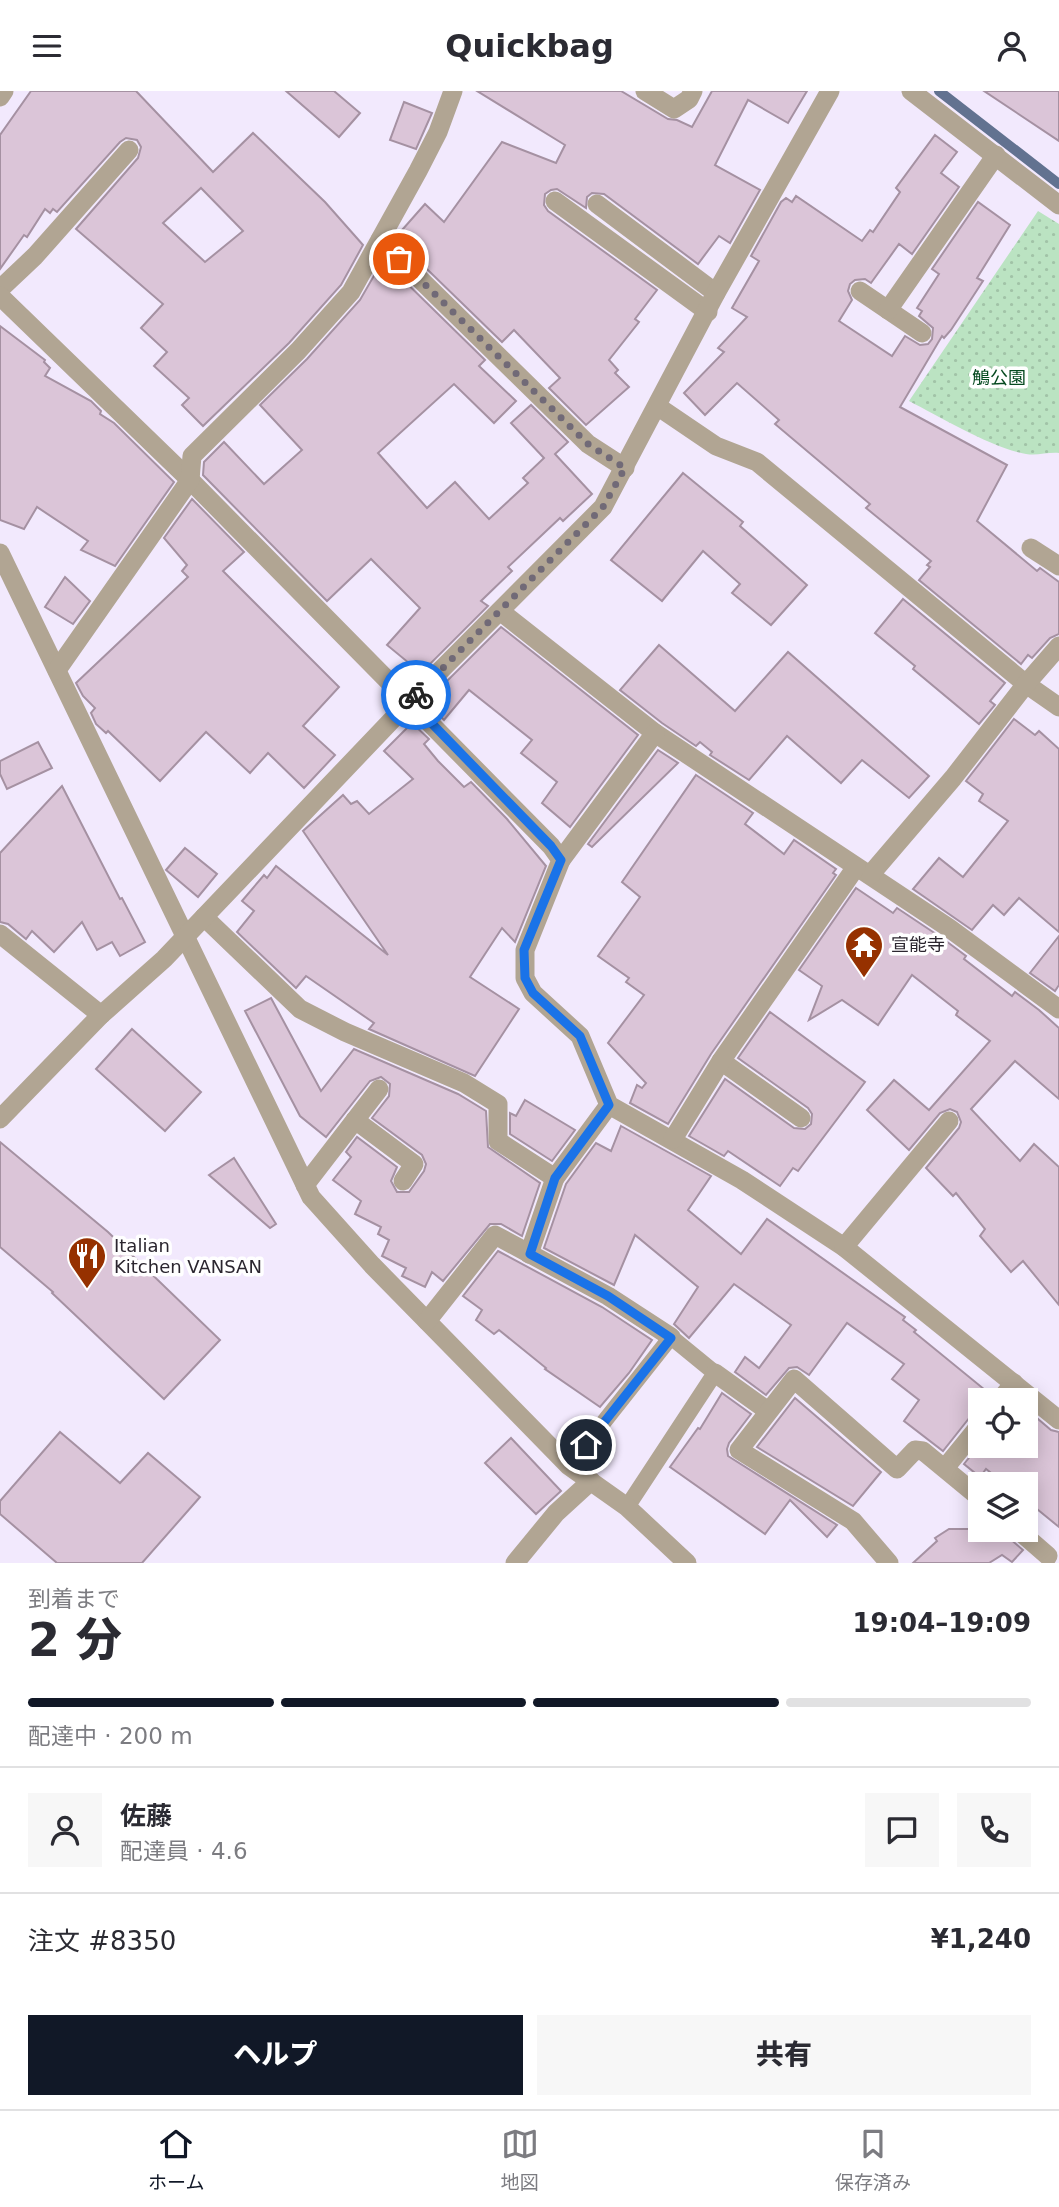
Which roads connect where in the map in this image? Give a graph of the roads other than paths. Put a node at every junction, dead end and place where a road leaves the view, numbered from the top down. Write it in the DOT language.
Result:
graph roads {
  1 [pos="4,91"];
  2 [pos="453,91"];
  3 [pos="645,91"];
  4 [pos="693,91"];
  5 [pos="830,91"];
  6 [pos="911,91"];
  7 [pos="0,97"];
  8 [pos="129,150"];
  9 [pos="996,155"];
  10 [pos="555,201"];
  11 [pos="597,204"];
  12 [pos="1059,205"];
  13 [pos="380,240"];
  14 [pos="0,289"];
  15 [pos="860,291"];
  16 [pos="716,293"];
  17 [pos="0,296"];
  18 [pos="888,310"];
  19 [pos="708,312"];
  20 [pos="922,333"];
  21 [pos="657,406"];
  22 [pos="625,468"];
  23 [pos="190,480"];
  24 [pos="1031,548"];
  25 [pos="0,553"];
  26 [pos="1059,566"];
  27 [pos="500,611"];
  28 [pos="1059,646"];
  29 [pos="57,670"];
  30 [pos="1026,684"];
  31 [pos="410,701"];
  32 [pos="1059,707"];
  33 [pos="654,733"];
  34 [pos="561,860"];
  35 [pos="863,871"];
  36 [pos="204,917"];
  37 [pos="0,934"];
  38 [pos="185,938"];
  39 [pos="1059,1009"];
  40 [pos="101,1016"];
  41 [pos="721,1061"];
  42 [pos="379,1089"];
  43 [pos="609,1105"];
  44 [pos="801,1118"];
  45 [pos="0,1119"];
  46 [pos="355,1120"];
  47 [pos="949,1121"];
  48 [pos="673,1139"];
  49 [pos="555,1178"];
  50 [pos="403,1181"];
  51 [pos="305,1185"];
  52 [pos="844,1247"];
  53 [pos="530,1254"];
  54 [pos="427,1321"];
  55 [pos="671,1338"];
  56 [pos="715,1373"];
  57 [pos="1014,1383"];
  58 [pos="1010,1388"];
  59 [pos="768,1411"];
  60 [pos="1059,1420"];
  61 [pos="968,1440"];
  62 [pos="569,1466"];
  63 [pos="945,1468"];
  64 [pos="591,1481"];
  65 [pos="968,1488"];
  66 [pos="627,1507"];
  67 [pos="1032,1542"];
  68 [pos="1049,1556"];
  69 [pos="515,1563"];
  70 [pos="687,1563"];
  71 [pos="889,1563"];
  1 -- 7 [label="street"];
  2 -- 13 [label="street"];
  3 -- 4 [label="street"];
  5 -- 16 [label="street"];
  6 -- 9 [label="street"];
  8 -- 14 [label="street"];
  9 -- 12 [label="street"];
  9 -- 18 [label="street"];
  10 -- 19 [label="street"];
  11 -- 16 [label="street"];
  13 -- 22 [label="street"];
  13 -- 23 [label="street"];
  15 -- 18 [label="street"];
  16 -- 19 [label="street"];
  17 -- 23 [label="street"];
  18 -- 20 [label="street"];
  19 -- 21 [label="street"];
  21 -- 22 [label="street"];
  21 -- 30 [label="street"];
  22 -- 27 [label="street"];
  23 -- 29 [label="street"];
  23 -- 31 [label="street"];
  24 -- 26 [label="street"];
  25 -- 29 [label="street"];
  27 -- 31 [label="street"];
  27 -- 33 [label="street"];
  28 -- 30 [label="street"];
  29 -- 38 [label="street"];
  30 -- 32 [label="street"];
  30 -- 35 [label="street"];
  31 -- 34 [label="street"];
  31 -- 36 [label="street"];
  33 -- 34 [label="street"];
  33 -- 35 [label="street"];
  34 -- 43 [label="street"];
  35 -- 39 [label="street"];
  35 -- 41 [label="street"];
  36 -- 38 [label="street"];
  36 -- 49 [label="street"];
  37 -- 40 [label="street"];
  38 -- 40 [label="street"];
  38 -- 51 [label="street"];
  40 -- 45 [label="street"];
  41 -- 44 [label="street"];
  41 -- 48 [label="street"];
  42 -- 46 [label="street"];
  43 -- 48 [label="street"];
  43 -- 49 [label="street"];
  46 -- 50 [label="street"];
  46 -- 51 [label="street"];
  47 -- 52 [label="street"];
  48 -- 52 [label="street"];
  49 -- 53 [label="street"];
  51 -- 54 [label="street"];
  52 -- 57 [label="street"];
  53 -- 54 [label="street"];
  53 -- 55 [label="street"];
  54 -- 62 [label="street"];
  55 -- 56 [label="lane"];
  55 -- 62 [label="lane"];
  56 -- 59 [label="street"];
  56 -- 66 [label="lane"];
  57 -- 58 [label="street"];
  57 -- 60 [label="street"];
  59 -- 63 [label="street"];
  59 -- 71 [label="street"];
  61 -- 63 [label="street"];
  62 -- 64 [label="street"];
  63 -- 65 [label="street"];
  64 -- 66 [label="street"];
  64 -- 69 [label="street"];
  66 -- 70 [label="street"];
  67 -- 68 [label="street"];
}
